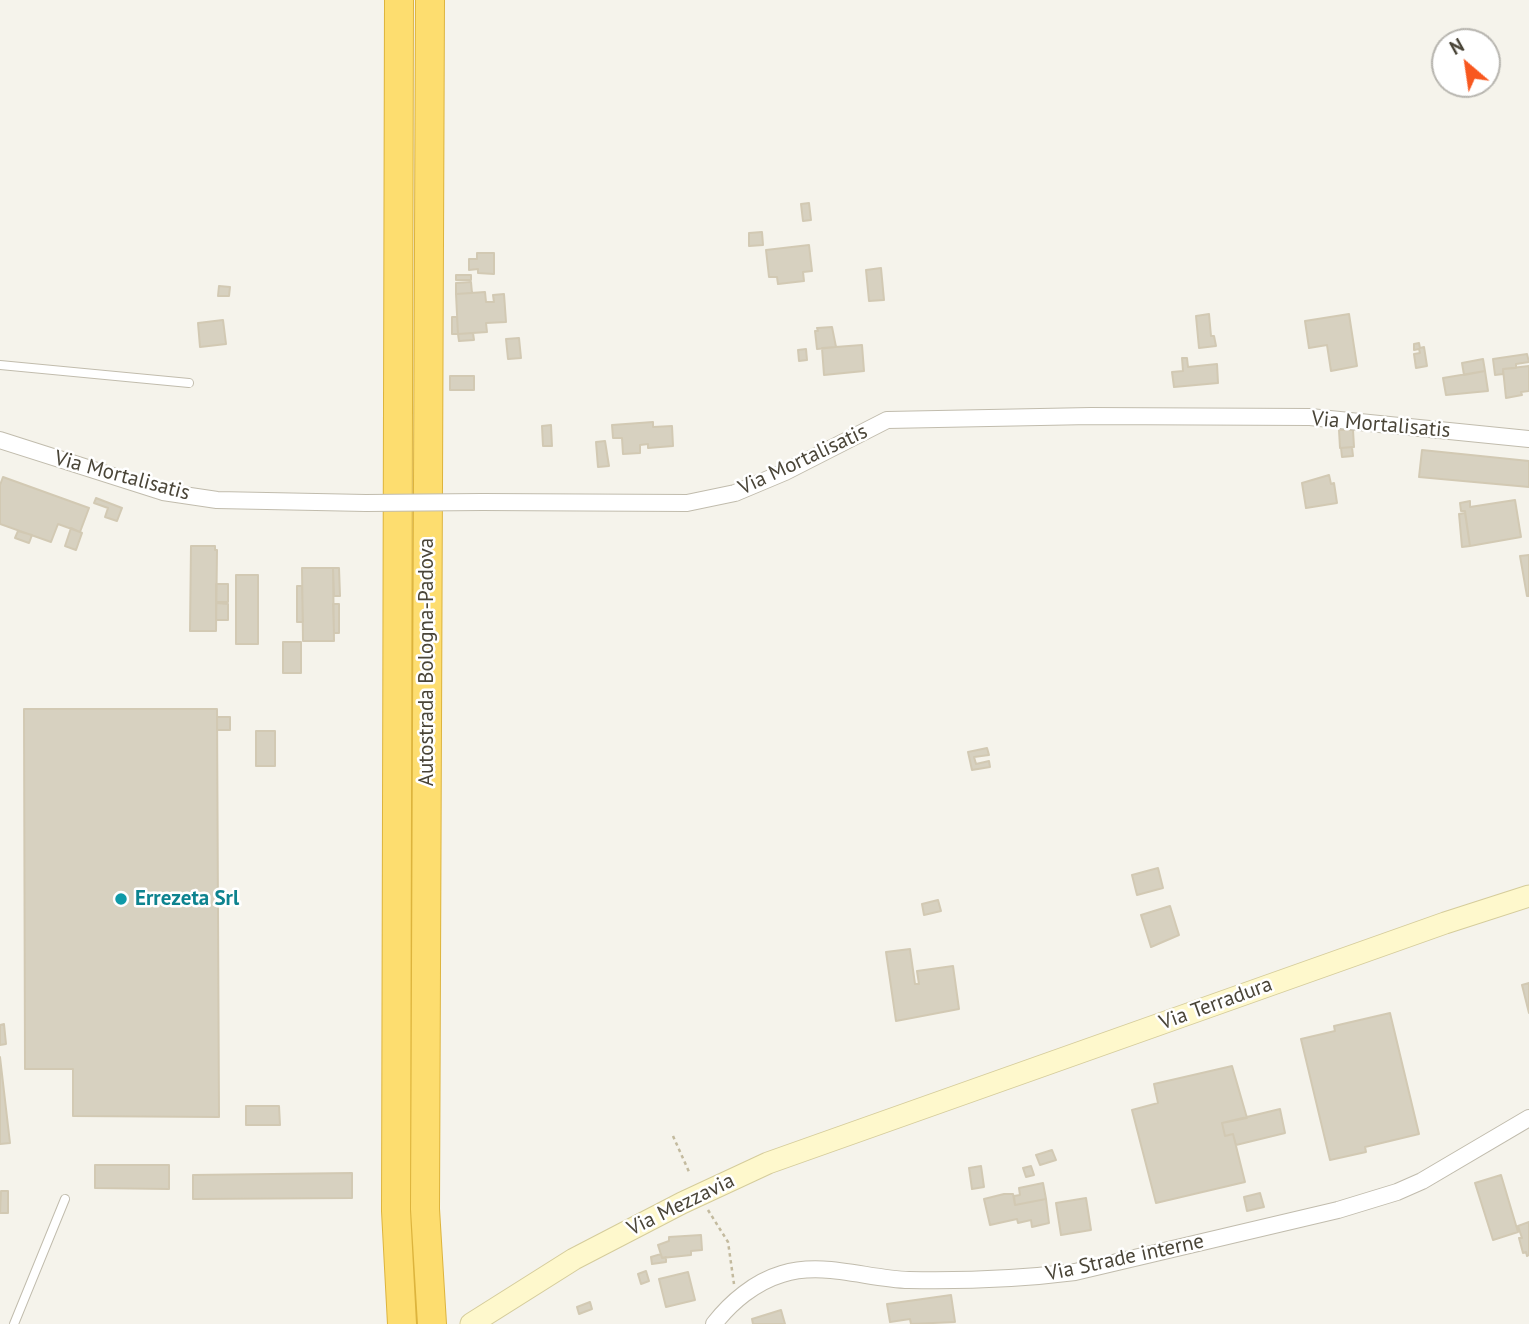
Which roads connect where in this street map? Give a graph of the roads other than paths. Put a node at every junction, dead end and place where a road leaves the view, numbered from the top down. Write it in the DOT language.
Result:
graph roads {
  1 [pos="400,0"];
  2 [pos="430,0"];
  3 [pos="0,365"];
  4 [pos="189,383"];
  5 [pos="1529,439"];
  6 [pos="0,440"];
  7 [pos="1529,896"];
  8 [pos="905,1115"];
  9 [pos="1529,1118"];
  10 [pos="65,1199"];
  11 [pos="14,1324"];
  12 [pos="402,1324"];
  13 [pos="432,1324"];
  14 [pos="472,1324"];
  15 [pos="714,1324"];
  1 -- 12 [label="highway, Autostrada Bologna-Padova"];
  2 -- 13 [label="highway, Autostrada Bologna-Padova"];
  3 -- 4 [label="lane"];
  5 -- 6 [label="street, Via Mortalisatis, bridge"];
  7 -- 8 [label="main road, Via Terradura"];
  8 -- 14 [label="main road, Via Mezzavia"];
  9 -- 15 [label="street, Via Strade interne"];
  10 -- 11 [label="lane"];
}
